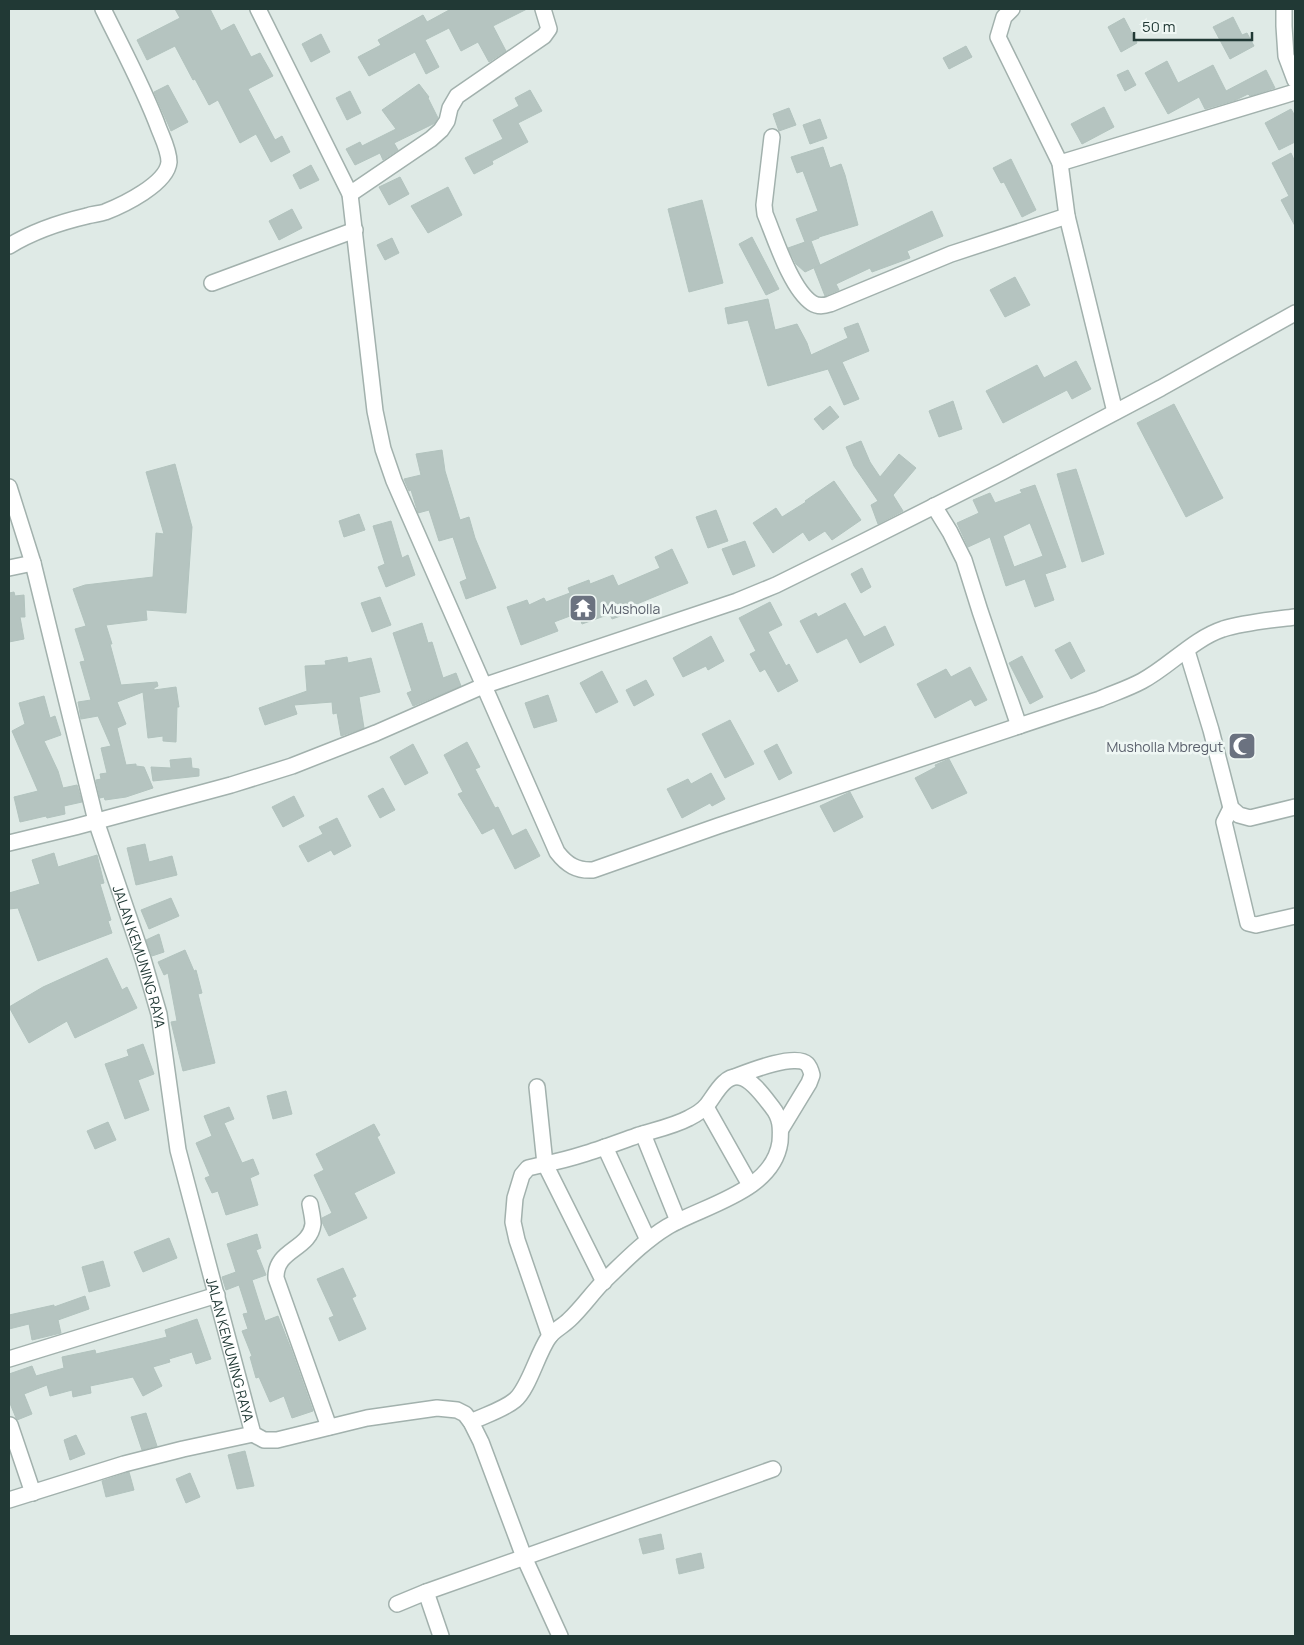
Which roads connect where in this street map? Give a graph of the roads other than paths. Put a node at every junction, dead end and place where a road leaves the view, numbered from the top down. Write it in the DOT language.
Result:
graph roads {
  1 [pos="103,9"];
  2 [pos="258,9"];
  3 [pos="543,9"];
  4 [pos="1012,9"];
  5 [pos="1284,9"];
  6 [pos="1295,80"];
  7 [pos="1295,92"];
  8 [pos="772,137"];
  9 [pos="1060,163"];
  10 [pos="350,194"];
  11 [pos="1067,216"];
  12 [pos="355,230"];
  13 [pos="9,246"];
  14 [pos="212,283"];
  15 [pos="1295,313"];
  16 [pos="1115,412"];
  17 [pos="9,488"];
  18 [pos="934,506"];
  19 [pos="33,563"];
  20 [pos="9,568"];
  21 [pos="1295,617"];
  22 [pos="1187,651"];
  23 [pos="483,686"];
  24 [pos="1019,726"];
  25 [pos="1295,807"];
  26 [pos="1231,808"];
  27 [pos="96,822"];
  28 [pos="9,843"];
  29 [pos="1295,916"];
  30 [pos="737,1076"];
  31 [pos="537,1087"];
  32 [pos="706,1107"];
  33 [pos="781,1129"];
  34 [pos="643,1134"];
  35 [pos="605,1146"];
  36 [pos="545,1164"];
  37 [pos="750,1185"];
  38 [pos="310,1204"];
  39 [pos="678,1221"];
  40 [pos="648,1240"];
  41 [pos="604,1282"];
  42 [pos="217,1295"];
  43 [pos="550,1336"];
  44 [pos="9,1359"];
  45 [pos="471,1422"];
  46 [pos="10,1425"];
  47 [pos="329,1426"];
  48 [pos="253,1434"];
  49 [pos="773,1468"];
  50 [pos="33,1493"];
  51 [pos="9,1500"];
  52 [pos="524,1557"];
  53 [pos="426,1592"];
  54 [pos="397,1604"];
  55 [pos="441,1636"];
  56 [pos="560,1636"];
  1 -- 13 [label="street"];
  2 -- 10 [label="street"];
  3 -- 10 [label="street"];
  4 -- 9 [label="street"];
  5 -- 6 [label="street"];
  7 -- 9 [label="street"];
  8 -- 11 [label="street"];
  9 -- 11 [label="street"];
  10 -- 12 [label="street"];
  11 -- 16 [label="street"];
  12 -- 14 [label="street"];
  12 -- 23 [label="street"];
  15 -- 16 [label="street"];
  16 -- 18 [label="street"];
  17 -- 19 [label="street, JALAN KEMUNING RAYA"];
  18 -- 23 [label="street"];
  18 -- 24 [label="street"];
  19 -- 20 [label="street"];
  19 -- 27 [label="street, JALAN KEMUNING RAYA"];
  21 -- 22 [label="street"];
  22 -- 24 [label="street"];
  22 -- 26 [label="street"];
  23 -- 24 [label="street"];
  23 -- 27 [label="street"];
  25 -- 26 [label="street"];
  26 -- 29 [label="street"];
  27 -- 28 [label="street"];
  27 -- 42 [label="street, JALAN KEMUNING RAYA"];
  30 -- 32 [label="street"];
  30 -- 33 [label="street"];
  30 -- 33 [label="street"];
  31 -- 36 [label="street"];
  32 -- 34 [label="street"];
  32 -- 37 [label="street"];
  33 -- 37 [label="street"];
  34 -- 35 [label="street"];
  34 -- 39 [label="street"];
  35 -- 36 [label="street"];
  35 -- 40 [label="street"];
  36 -- 41 [label="street"];
  36 -- 43 [label="street"];
  37 -- 39 [label="street"];
  38 -- 47 [label="street"];
  39 -- 40 [label="street"];
  40 -- 41 [label="street"];
  41 -- 43 [label="street"];
  42 -- 44 [label="street"];
  42 -- 48 [label="street, JALAN KEMUNING RAYA"];
  43 -- 45 [label="street"];
  45 -- 47 [label="street, JALAN KEMUNING RAYA"];
  45 -- 52 [label="street"];
  46 -- 50 [label="street"];
  47 -- 48 [label="street, JALAN KEMUNING RAYA"];
  48 -- 50 [label="street"];
  49 -- 52 [label="street"];
  50 -- 51 [label="street"];
  52 -- 53 [label="street"];
  52 -- 56 [label="street"];
  53 -- 54 [label="street"];
  53 -- 55 [label="street"];
}
